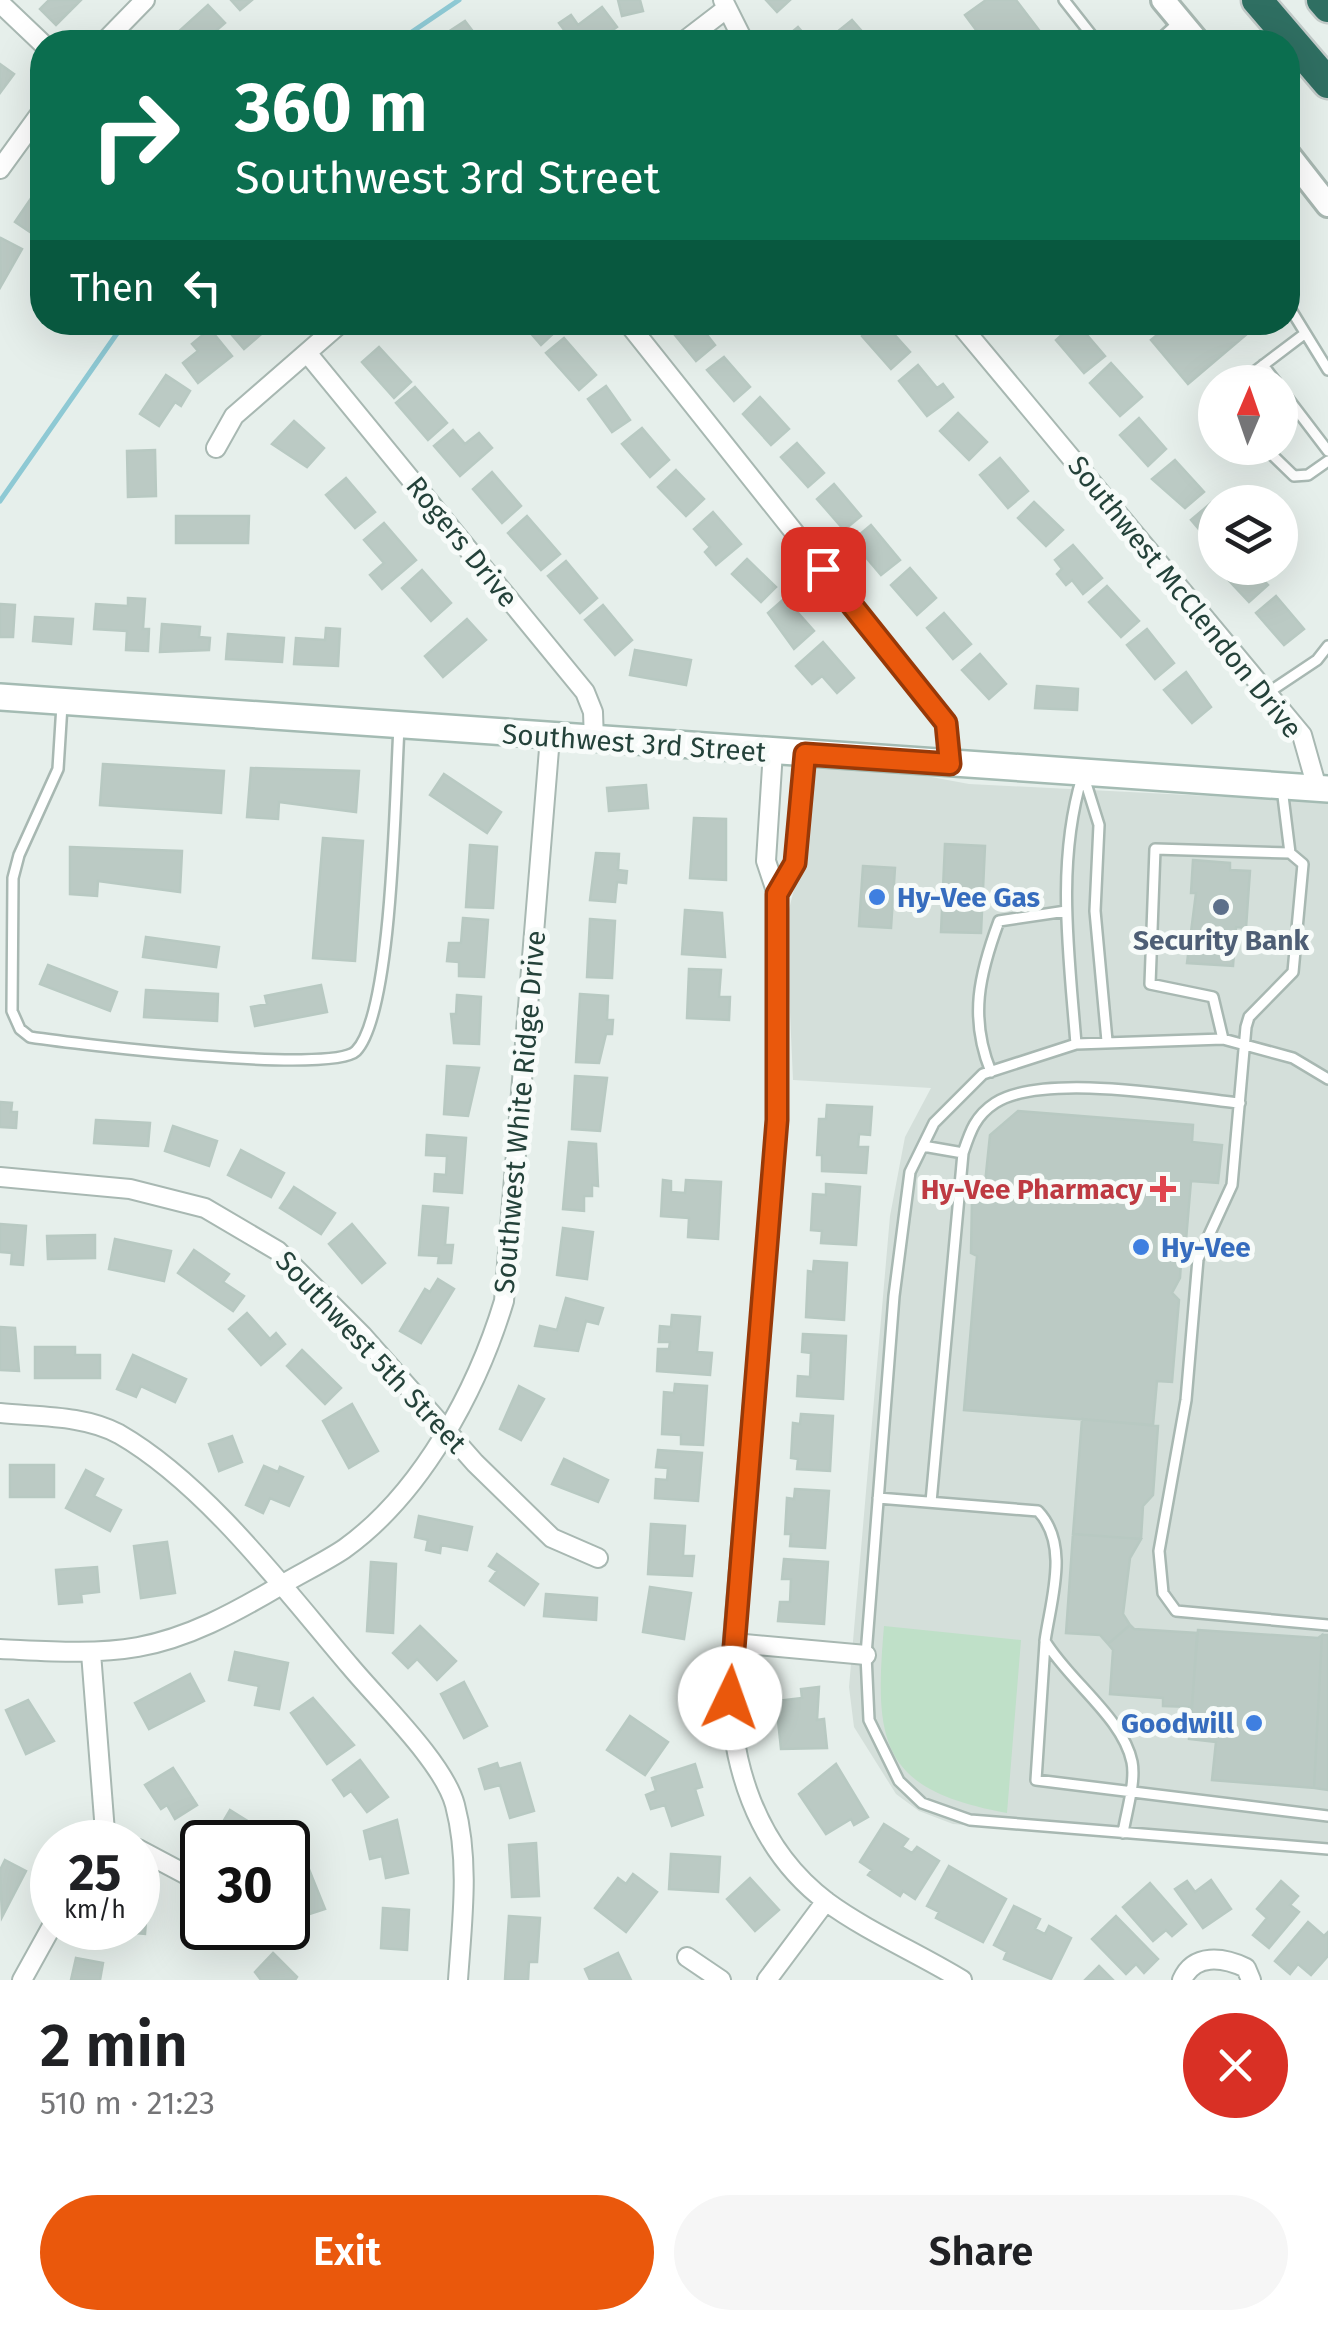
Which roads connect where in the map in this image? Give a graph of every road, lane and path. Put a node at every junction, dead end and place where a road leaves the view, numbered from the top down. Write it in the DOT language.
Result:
graph roads {
  1 [pos="145,0"];
  2 [pos="1064,0"];
  3 [pos="1164,0"];
  4 [pos="1257,0"];
  5 [pos="1322,0"];
  6 [pos="0,3"];
  7 [pos="724,5"];
  8 [pos="1328,8"];
  9 [pos="1180,21"];
  10 [pos="116,30"];
  11 [pos="696,30"];
  12 [pos="738,30"];
  13 [pos="1088,30"];
  14 [pos="1170,30"];
  15 [pos="1188,30"];
  16 [pos="1283,30"];
  17 [pos="30,32"];
  18 [pos="1300,50"];
  19 [pos="1328,83"];
  20 [pos="30,128"];
  21 [pos="0,169"];
  22 [pos="1300,178"];
  23 [pos="1328,205"];
  24 [pos="1300,331"];
  25 [pos="328,335"];
  26 [pos="637,335"];
  27 [pos="969,335"];
  28 [pos="1302,335"];
  29 [pos="308,354"];
  30 [pos="1263,365"];
  31 [pos="1328,370"];
  32 [pos="1298,411"];
  33 [pos="216,448"];
  34 [pos="1328,451"];
  35 [pos="1328,461"];
  36 [pos="1283,465"];
  37 [pos="1328,646"];
  38 [pos="1269,692"];
  39 [pos="0,698"];
  40 [pos="62,702"];
  41 [pos="400,728"];
  42 [pos="550,737"];
  43 [pos="594,740"];
  44 [pos="773,751"];
  45 [pos="805,754"];
  46 [pos="950,764"];
  47 [pos="1083,774"];
  48 [pos="1282,786"];
  49 [pos="1322,788"];
  50 [pos="1290,853"];
  51 [pos="777,894"];
  52 [pos="1066,911"];
  53 [pos="1223,1038"];
  54 [pos="1107,1041"];
  55 [pos="1247,1043"];
  56 [pos="1076,1044"];
  57 [pos="1328,1064"];
  58 [pos="991,1072"];
  59 [pos="1325,1077"];
  60 [pos="1240,1103"];
  61 [pos="923,1146"];
  62 [pos="963,1154"];
  63 [pos="0,1177"];
  64 [pos="0,1413"];
  65 [pos="446,1429"];
  66 [pos="878,1498"];
  67 [pos="930,1502"];
  68 [pos="598,1558"];
  69 [pos="284,1583"];
  70 [pos="1328,1625"];
  71 [pos="1045,1641"];
  72 [pos="734,1643"];
  73 [pos="0,1648"];
  74 [pos="91,1653"];
  75 [pos="866,1655"];
  76 [pos="1129,1789"];
  77 [pos="1328,1816"];
  78 [pos="101,1820"];
  79 [pos="1124,1833"];
  80 [pos="1328,1849"];
  81 [pos="826,1901"];
  82 [pos="39,1950"];
  83 [pos="687,1957"];
  84 [pos="22,1980"];
  85 [pos="458,1980"];
  86 [pos="722,1980"];
  87 [pos="767,1980"];
  88 [pos="962,1980"];
  89 [pos="1182,1980"];
  90 [pos="1252,1980"];
  1 -- 10 [label="street"];
  2 -- 13 [label="lane"];
  3 -- 9 [label="street"];
  4 -- 16 [label="highway"];
  5 -- 8 [label="highway"];
  6 -- 17 [label="street"];
  7 -- 11 [label="street"];
  7 -- 12 [label="street"];
  9 -- 14 [label="lane"];
  9 -- 15 [label="street"];
  18 -- 19 [label="highway"];
  20 -- 21 [label="street"];
  22 -- 23 [label="street"];
  24 -- 28 [label="lane"];
  25 -- 29 [label="street"];
  26 -- 46 [label="street"];
  27 -- 38 [label="street, Southwest McClendon Drive"];
  28 -- 30 [label="lane"];
  28 -- 31 [label="lane"];
  29 -- 33 [label="street"];
  29 -- 43 [label="street, Rogers Drive"];
  32 -- 34 [label="lane"];
  35 -- 36 [label="lane"];
  37 -- 38 [label="lane"];
  38 -- 49 [label="street, Southwest McClendon Drive"];
  39 -- 40 [label="main road, Southwest 3rd Street"];
  40 -- 41 [label="main road, Southwest 3rd Street"];
  40 -- 41 [label="lane"];
  41 -- 42 [label="main road, Southwest 3rd Street"];
  42 -- 43 [label="main road, Southwest 3rd Street"];
  42 -- 65 [label="street, Southwest White Ridge Drive"];
  43 -- 44 [label="main road, Southwest 3rd Street"];
  44 -- 45 [label="main road, Southwest 3rd Street"];
  44 -- 51 [label="street"];
  45 -- 46 [label="main road, Southwest 3rd Street"];
  45 -- 51 [label="street"];
  46 -- 47 [label="main road, Southwest 3rd Street"];
  47 -- 48 [label="main road, Southwest 3rd Street"];
  47 -- 52 [label="lane"];
  47 -- 54 [label="lane"];
  48 -- 49 [label="main road, Southwest 3rd Street"];
  48 -- 50 [label="lane"];
  50 -- 53 [label="lane"];
  50 -- 55 [label="lane"];
  51 -- 72 [label="street"];
  52 -- 56 [label="lane"];
  52 -- 58 [label="lane"];
  53 -- 54 [label="lane"];
  53 -- 55 [label="lane"];
  54 -- 56 [label="lane"];
  55 -- 59 [label="lane"];
  55 -- 60 [label="lane"];
  56 -- 58 [label="lane"];
  57 -- 59 [label="lane"];
  58 -- 61 [label="lane"];
  60 -- 62 [label="lane"];
  60 -- 70 [label="lane"];
  61 -- 62 [label="lane"];
  61 -- 66 [label="lane"];
  62 -- 67 [label="lane"];
  63 -- 65 [label="street, Southwest 5th Street"];
  64 -- 69 [label="street"];
  65 -- 68 [label="street, Southwest 5th Street"];
  65 -- 69 [label="street, Southwest White Ridge Drive"];
  66 -- 67 [label="lane"];
  66 -- 75 [label="lane"];
  67 -- 71 [label="lane"];
  69 -- 74 [label="street, Southwest White Ridge Drive"];
  69 -- 85 [label="street"];
  71 -- 76 [label="lane"];
  71 -- 76 [label="lane"];
  72 -- 75 [label="street"];
  72 -- 81 [label="street"];
  73 -- 74 [label="street, Southwest White Ridge Drive"];
  74 -- 78 [label="street"];
  75 -- 79 [label="lane"];
  76 -- 77 [label="lane"];
  76 -- 79 [label="lane"];
  79 -- 80 [label="lane"];
  81 -- 87 [label="street"];
  81 -- 88 [label="street"];
  82 -- 84 [label="street"];
  83 -- 86 [label="street"];
  89 -- 90 [label="street"];
}
